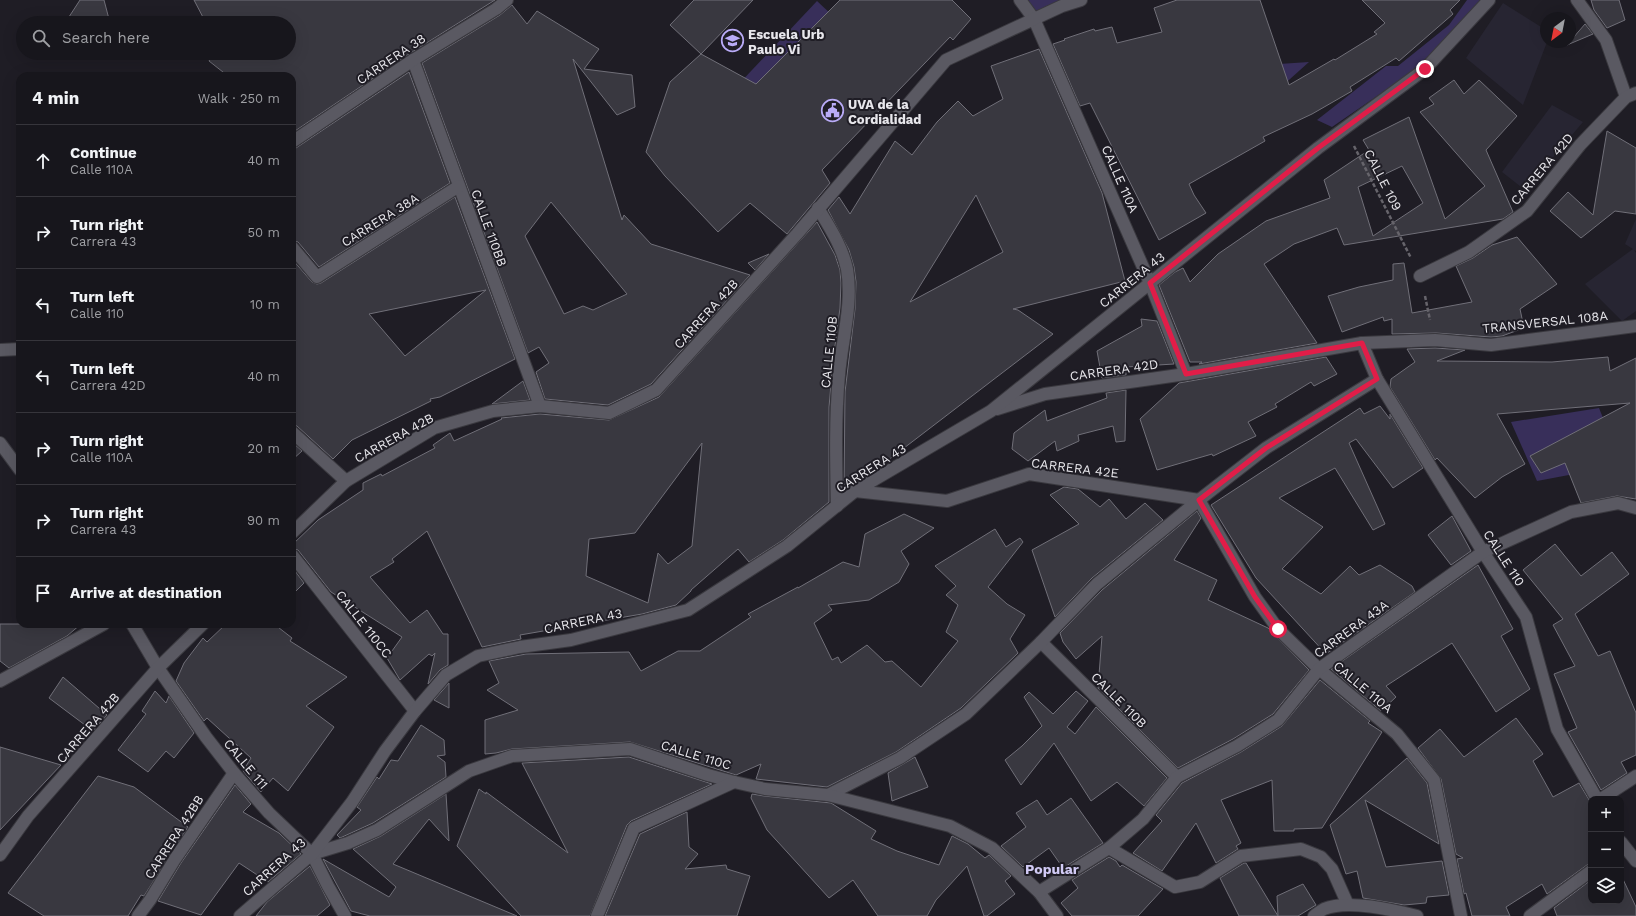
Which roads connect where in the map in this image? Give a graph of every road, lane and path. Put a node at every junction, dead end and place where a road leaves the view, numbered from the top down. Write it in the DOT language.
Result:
graph roads {
  1 [pos="507,0"];
  2 [pos="1020,0"];
  3 [pos="1081,0"];
  4 [pos="1489,0"];
  5 [pos="1577,0"];
  6 [pos="1034,19"];
  7 [pos="413,60"];
  8 [pos="1631,95"];
  9 [pos="1345,128"];
  10 [pos="296,139"];
  11 [pos="459,186"];
  12 [pos="818,208"];
  13 [pos="1403,242"];
  14 [pos="296,252"];
  15 [pos="1420,276"];
  16 [pos="1150,283"];
  17 [pos="1636,326"];
  18 [pos="1435,340"];
  19 [pos="1362,343"];
  20 [pos="16,349"];
  21 [pos="0,350"];
  22 [pos="1186,374"];
  23 [pos="1377,379"];
  24 [pos="540,406"];
  25 [pos="990,412"];
  26 [pos="296,436"];
  27 [pos="0,443"];
  28 [pos="16,465"];
  29 [pos="346,481"];
  30 [pos="855,492"];
  31 [pos="1199,500"];
  32 [pos="837,506"];
  33 [pos="1636,508"];
  34 [pos="296,529"];
  35 [pos="1483,552"];
  36 [pos="296,560"];
  37 [pos="97,628"];
  38 [pos="134,628"];
  39 [pos="199,628"];
  40 [pos="1041,642"];
  41 [pos="158,668"];
  42 [pos="1319,669"];
  43 [pos="0,681"];
  44 [pos="414,711"];
  45 [pos="234,773"];
  46 [pos="1636,776"];
  47 [pos="1177,777"];
  48 [pos="734,782"];
  49 [pos="828,795"];
  50 [pos="1595,796"];
  51 [pos="1606,796"];
  52 [pos="1624,847"];
  53 [pos="1109,848"];
  54 [pos="312,854"];
  55 [pos="0,855"];
  56 [pos="1636,861"];
  57 [pos="1588,873"];
  58 [pos="1039,892"];
  59 [pos="1348,905"];
  60 [pos="138,916"];
  61 [pos="240,916"];
  62 [pos="345,916"];
  63 [pos="598,916"];
  64 [pos="1057,916"];
  65 [pos="1314,916"];
  66 [pos="1417,916"];
  67 [pos="1461,916"];
  68 [pos="1530,916"];
  1 -- 7 [label="street, CARRERA 38"];
  2 -- 6 [label="street, CALLE 110A"];
  3 -- 6 [label="street, CARRERA 42B"];
  4 -- 9 [label="street, CARRERA 43"];
  5 -- 8 [label="street"];
  6 -- 12 [label="street, CARRERA 42B"];
  6 -- 16 [label="street, CALLE 110A"];
  7 -- 10 [label="street, CARRERA 38"];
  7 -- 11 [label="street, CALLE 110BB"];
  8 -- 15 [label="street, CARRERA 42D"];
  9 -- 13 [label="path, CALLE 109"];
  9 -- 16 [label="street, CARRERA 43"];
  11 -- 14 [label="street, CARRERA 38A"];
  11 -- 24 [label="street, CALLE 110BB"];
  12 -- 24 [label="street, CARRERA 42B"];
  12 -- 32 [label="street, CALLE 110B"];
  15 -- 18 [label="path"];
  16 -- 22 [label="street, CALLE 110A"];
  16 -- 25 [label="street, CARRERA 43"];
  17 -- 18 [label="street, TRANSVERSAL 108A"];
  18 -- 19 [label="street, TRANSVERSAL 108A"];
  19 -- 22 [label="street, CARRERA 42D"];
  19 -- 23 [label="street, CALLE 110"];
  20 -- 21 [label="street"];
  22 -- 25 [label="street, CARRERA 42D"];
  23 -- 31 [label="street"];
  23 -- 35 [label="street, CALLE 110"];
  24 -- 29 [label="street, CARRERA 42B"];
  25 -- 30 [label="street, CARRERA 43"];
  26 -- 29 [label="street"];
  27 -- 28 [label="street"];
  29 -- 34 [label="street, CARRERA 42B"];
  30 -- 31 [label="street, CARRERA 42E"];
  30 -- 32 [label="street, CARRERA 43"];
  31 -- 40 [label="street"];
  31 -- 42 [label="street, CALLE 110A"];
  32 -- 44 [label="street, CARRERA 43"];
  33 -- 35 [label="street, CARRERA 43A"];
  35 -- 42 [label="street, CARRERA 43A"];
  35 -- 50 [label="street, CALLE 110"];
  36 -- 44 [label="street, CALLE 110CC"];
  37 -- 43 [label="street"];
  38 -- 41 [label="street, CALLE 111"];
  39 -- 41 [label="street, CARRERA 42B"];
  40 -- 47 [label="street, CALLE 110B"];
  40 -- 49 [label="street"];
  41 -- 45 [label="street, CALLE 111"];
  41 -- 55 [label="street, CARRERA 42B"];
  42 -- 47 [label="street, CARRERA 43A"];
  42 -- 67 [label="street, CALLE 110A"];
  44 -- 54 [label="street, CARRERA 43"];
  45 -- 54 [label="street, CALLE 111"];
  45 -- 60 [label="street, CARRERA 42BB"];
  46 -- 51 [label="street"];
  47 -- 53 [label="street, CARRERA 43A"];
  48 -- 49 [label="street, CALLE 110C"];
  48 -- 54 [label="street, CALLE 110C"];
  48 -- 63 [label="street"];
  49 -- 58 [label="street, CALLE 110C"];
  52 -- 56 [label="street"];
  53 -- 58 [label="street, CARRERA 43A"];
  53 -- 59 [label="street"];
  54 -- 61 [label="street, CARRERA 43"];
  54 -- 62 [label="street, CALLE 111"];
  57 -- 68 [label="street"];
  58 -- 64 [label="street, CALLE 110C"];
  59 -- 65 [label="street"];
  59 -- 66 [label="street"];
}
